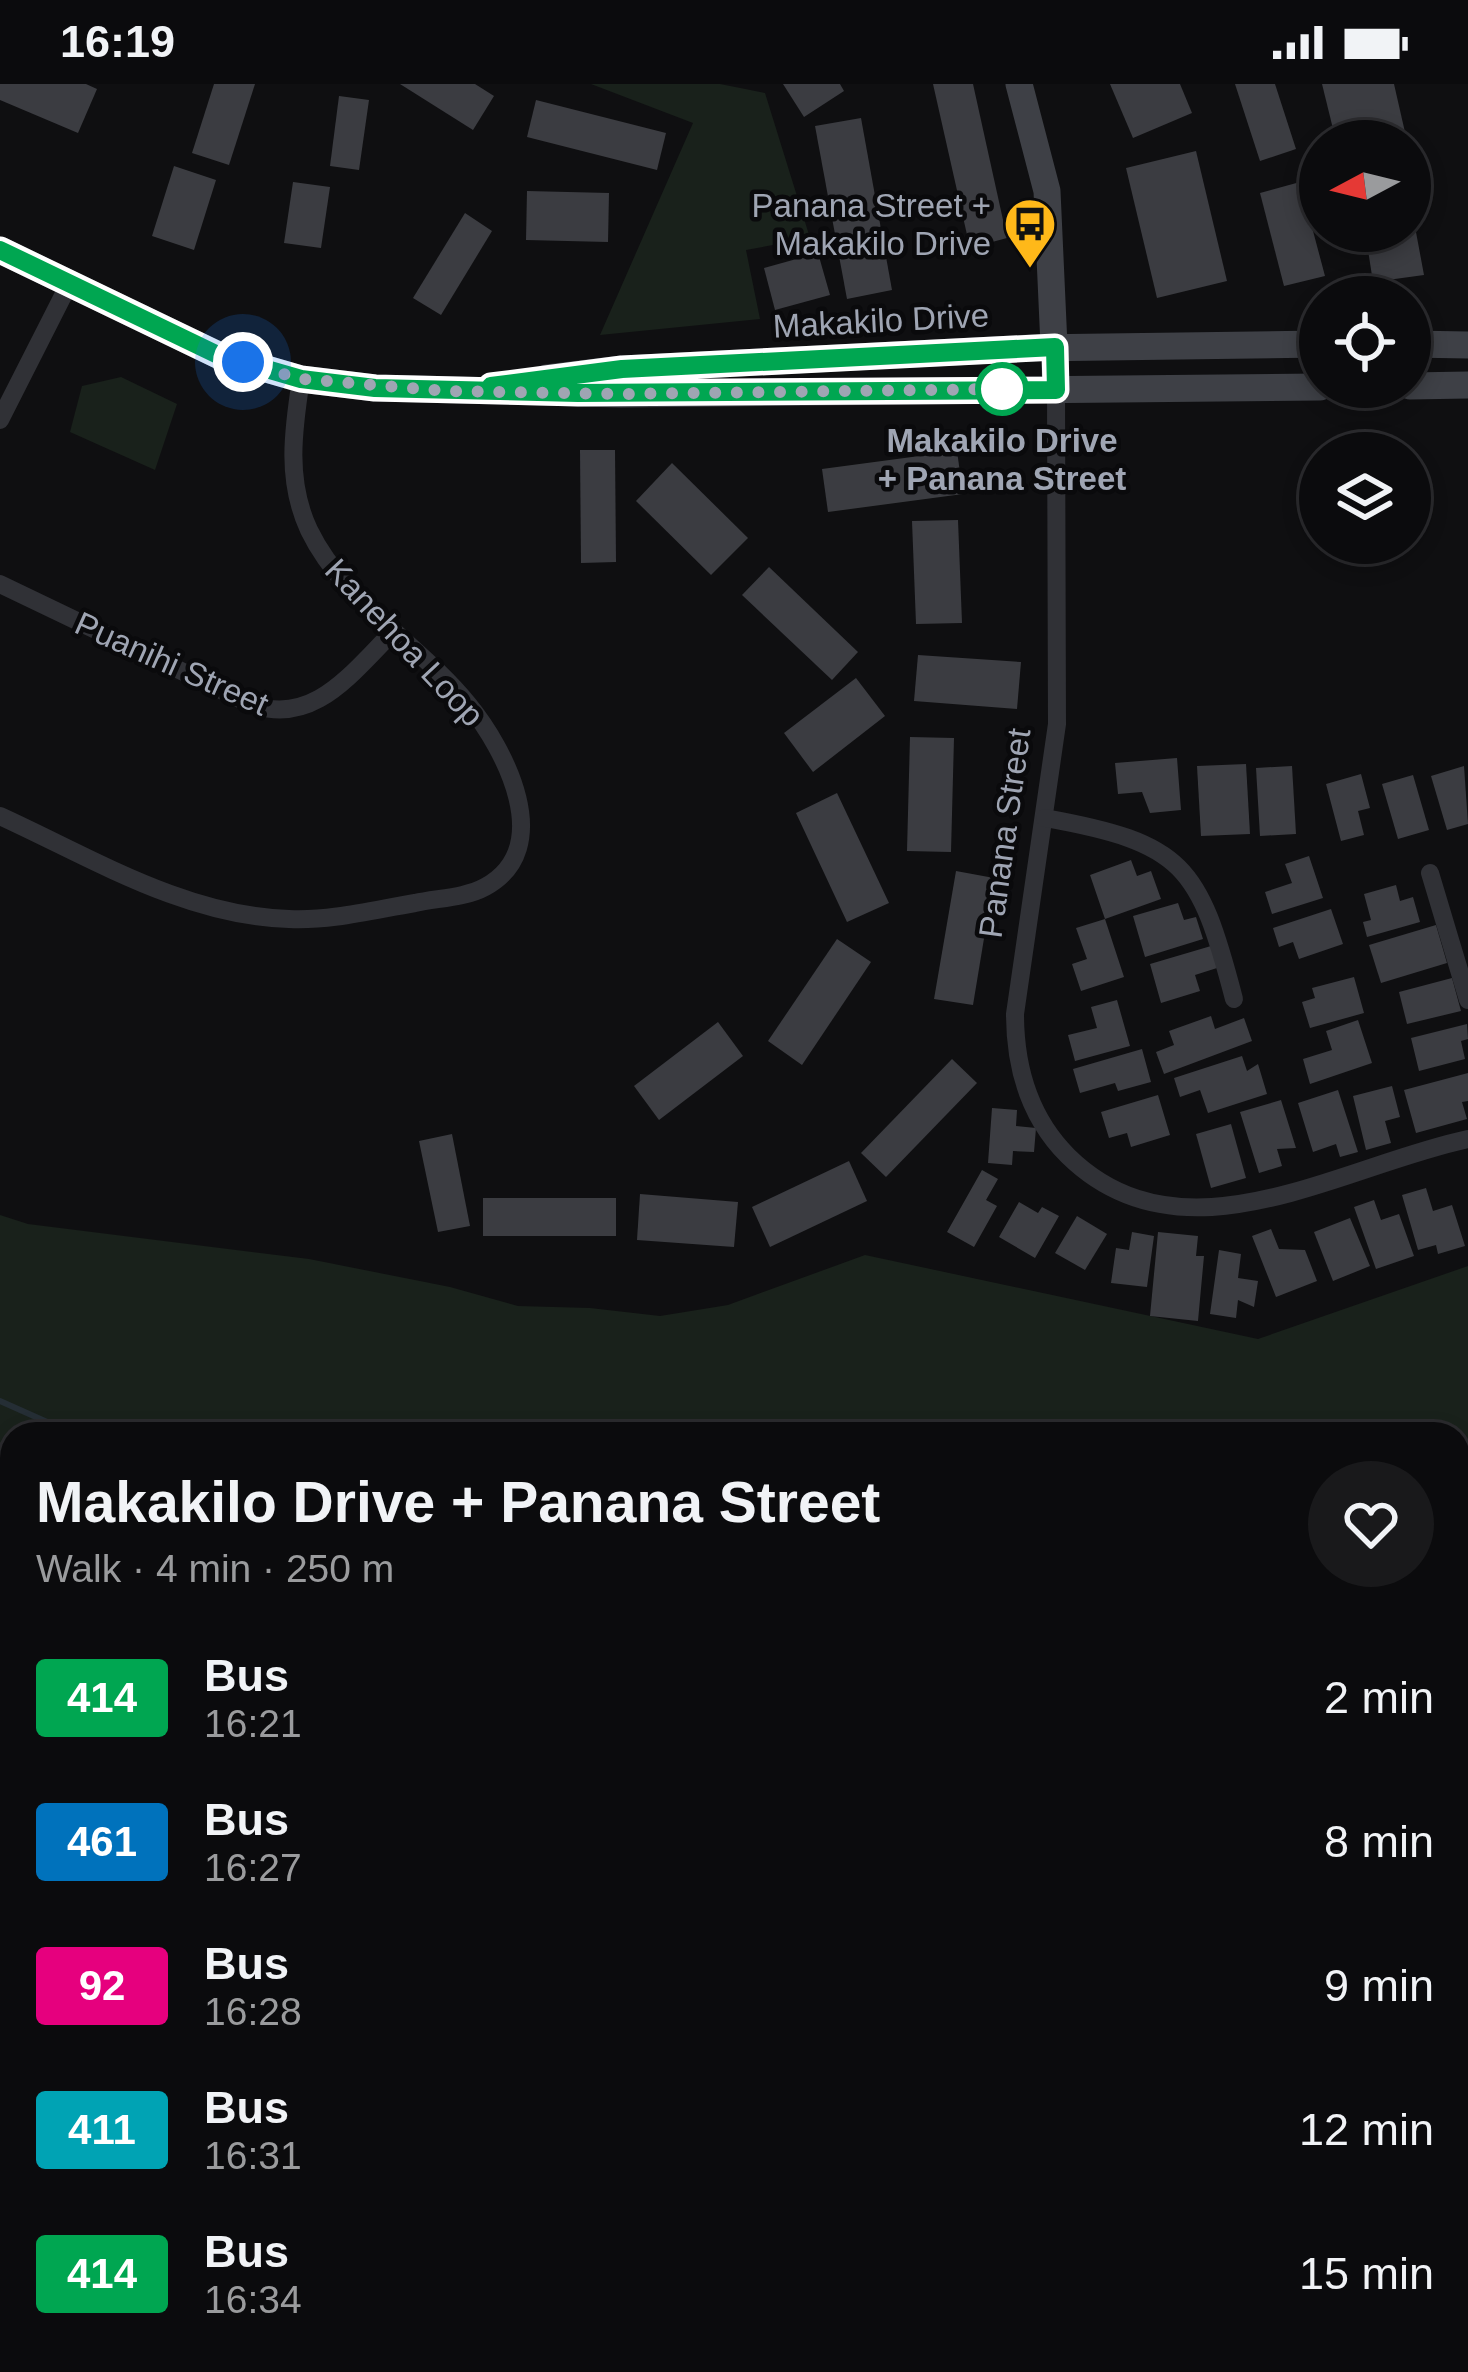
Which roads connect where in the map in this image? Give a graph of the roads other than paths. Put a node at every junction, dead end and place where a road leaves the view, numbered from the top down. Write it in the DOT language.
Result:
graph roads {
  1 [pos="1019,84"];
  2 [pos="0,250"];
  3 [pos="70,282"];
  4 [pos="1299,344"];
  5 [pos="1431,344"];
  6 [pos="1468,344"];
  7 [pos="1055,347"];
  8 [pos="301,379"];
  9 [pos="1468,385"];
  10 [pos="1431,386"];
  11 [pos="1299,387"];
  12 [pos="1056,390"];
  13 [pos="448,391"];
  14 [pos="0,420"];
  15 [pos="0,584"];
  16 [pos="394,631"];
  17 [pos="0,816"];
  18 [pos="1046,818"];
  19 [pos="1430,873"];
  20 [pos="1234,999"];
  21 [pos="1468,1000"];
  22 [pos="1468,1139"];
  1 -- 7 [label="main road, Panana Street"];
  2 -- 3 [label="main road, Makakilo Drive"];
  3 -- 8 [label="main road, Makakilo Drive"];
  3 -- 14 [label="street"];
  4 -- 7 [label="main road, Makakilo Drive"];
  5 -- 6 [label="main road"];
  7 -- 12 [label="main road, Panana Street"];
  7 -- 13 [label="main road, Makakilo Drive"];
  8 -- 13 [label="main road, Makakilo Drive"];
  8 -- 16 [label="street, Kanehoa Loop"];
  9 -- 10 [label="main road"];
  11 -- 12 [label="main road, Makakilo Drive"];
  12 -- 13 [label="main road, Makakilo Drive"];
  12 -- 18 [label="street, Panana Street"];
  15 -- 16 [label="street, Puanihi Street"];
  16 -- 17 [label="street, Kanehoa Loop"];
  18 -- 20 [label="street"];
  18 -- 22 [label="street, Panana Street"];
  19 -- 21 [label="street"];
}
